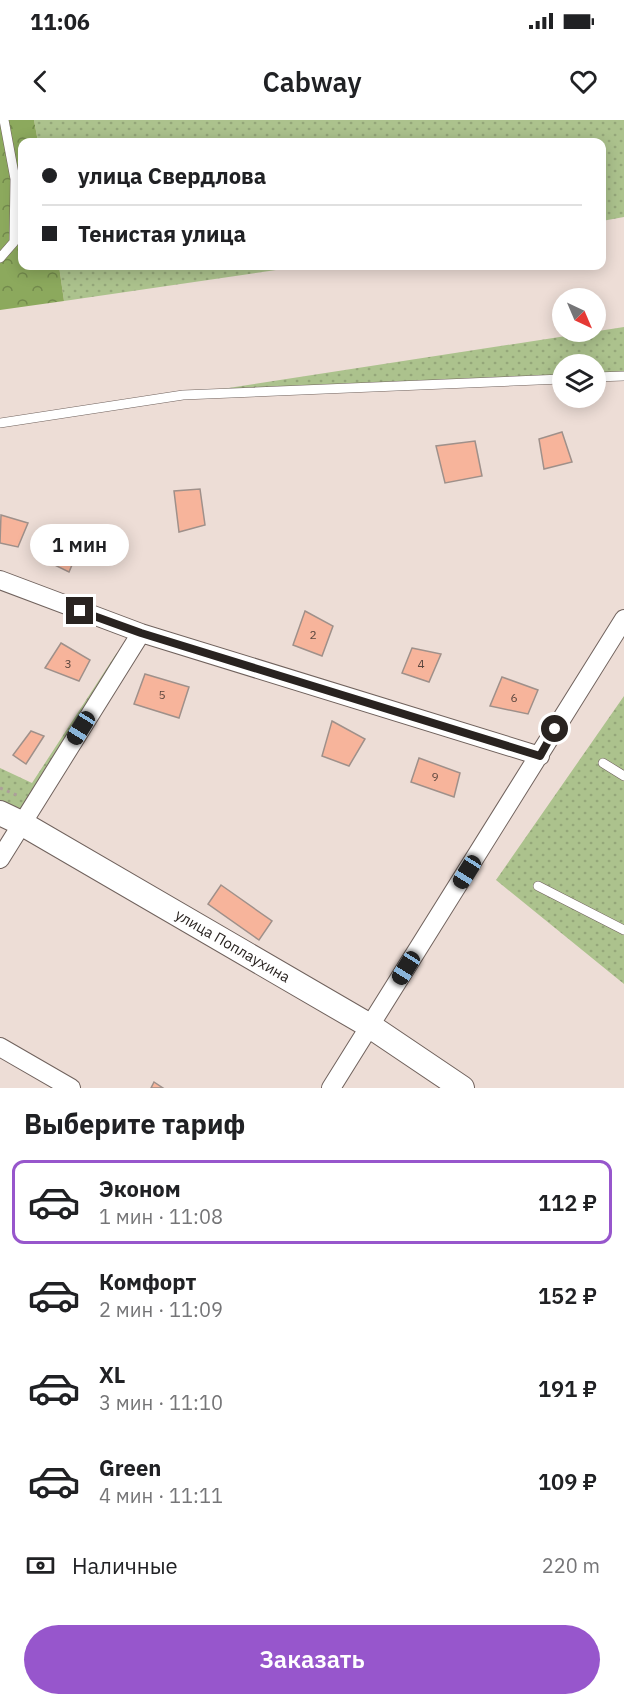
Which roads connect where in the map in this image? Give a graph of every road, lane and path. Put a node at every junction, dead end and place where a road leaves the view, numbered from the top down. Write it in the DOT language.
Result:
graph roads {
  1 [pos="4,120"];
  2 [pos="0,258"];
  3 [pos="624,376"];
  4 [pos="606,377"];
  5 [pos="552,379"];
  6 [pos="0,423"];
  7 [pos="0,580"];
  8 [pos="624,619"];
  9 [pos="141,633"];
  10 [pos="540,756"];
  11 [pos="603,763"];
  12 [pos="624,776"];
  13 [pos="0,788"];
  14 [pos="21,797"];
  15 [pos="10,818"];
  16 [pos="0,859"];
  17 [pos="538,886"];
  18 [pos="624,930"];
  19 [pos="370,1026"];
  20 [pos="0,1047"];
  21 [pos="71,1088"];
  22 [pos="332,1088"];
  23 [pos="462,1088"];
  1 -- 2 [label="lane"];
  3 -- 4 [label="lane"];
  5 -- 6 [label="lane"];
  7 -- 9 [label="street"];
  8 -- 10 [label="street"];
  9 -- 10 [label="street"];
  9 -- 15 [label="street"];
  10 -- 19 [label="street"];
  11 -- 12 [label="lane"];
  13 -- 14 [label="path"];
  15 -- 16 [label="street"];
  15 -- 19 [label="street, улица Поплаухина"];
  17 -- 18 [label="lane"];
  19 -- 22 [label="street"];
  19 -- 23 [label="street, улица Поплаухина"];
  20 -- 21 [label="street"];
}
